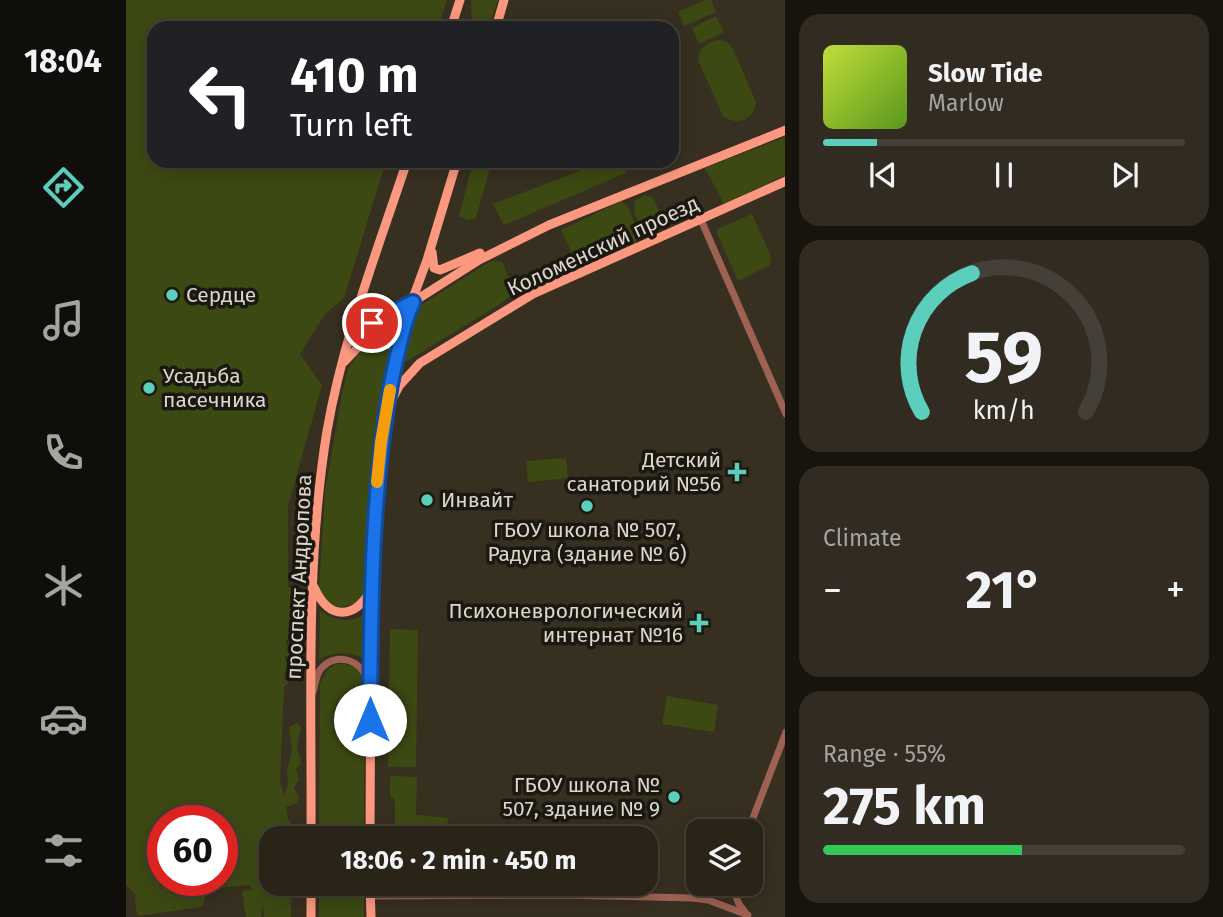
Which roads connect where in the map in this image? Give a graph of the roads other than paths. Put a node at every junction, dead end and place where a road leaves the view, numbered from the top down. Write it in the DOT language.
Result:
graph roads {
  1 [pos="460,0"];
  2 [pos="505,0"];
  3 [pos="453,21"];
  4 [pos="498,21"];
  5 [pos="785,130"];
  6 [pos="405,168"];
  7 [pos="455,168"];
  8 [pos="785,181"];
  9 [pos="701,220"];
  10 [pos="433,242"];
  11 [pos="491,253"];
  12 [pos="413,302"];
  13 [pos="348,343"];
  14 [pos="396,363"];
  15 [pos="342,364"];
  16 [pos="785,412"];
  17 [pos="386,413"];
  18 [pos="312,582"];
  19 [pos="374,584"];
  20 [pos="370,693"];
  21 [pos="312,699"];
  22 [pos="785,735"];
  23 [pos="753,819"];
  24 [pos="311,826"];
  25 [pos="370,826"];
  26 [pos="311,896"];
  27 [pos="697,896"];
  28 [pos="713,896"];
  29 [pos="732,896"];
  30 [pos="737,896"];
  31 [pos="370,897"];
  32 [pos="692,898"];
  33 [pos="721,905"];
  34 [pos="750,916"];
  35 [pos="311,917"];
  36 [pos="371,917"];
  1 -- 3 [label="main road"];
  2 -- 4 [label="main road"];
  5 -- 11 [label="main road, Коломенский проезд"];
  6 -- 13 [label="main road, проспект Андропова"];
  7 -- 10 [label="main road"];
  8 -- 9 [label="main road, Коломенский проезд"];
  9 -- 16 [label="street"];
  9 -- 17 [label="main road, Коломенский проезд"];
  10 -- 11 [label="main road"];
  10 -- 12 [label="main road"];
  11 -- 12 [label="main road, Коломенский проезд"];
  12 -- 13 [label="main road, Коломенский проезд"];
  12 -- 14 [label="main road"];
  13 -- 15 [label="main road, проспект Андропова"];
  14 -- 15 [label="main road"];
  14 -- 17 [label="main road"];
  15 -- 18 [label="main road, проспект Андропова"];
  17 -- 19 [label="main road"];
  18 -- 19 [label="main road"];
  18 -- 21 [label="main road, проспект Андропова"];
  19 -- 20 [label="main road"];
  20 -- 21 [label="street"];
  20 -- 25 [label="main road"];
  21 -- 24 [label="main road, проспект Андропова"];
  22 -- 23 [label="street"];
  26 -- 35 [label="main road"];
  27 -- 32 [label="street"];
  28 -- 33 [label="street"];
  29 -- 33 [label="street"];
  30 -- 34 [label="street"];
  31 -- 32 [label="street"];
  31 -- 36 [label="main road"];
  32 -- 33 [label="street"];
  33 -- 34 [label="street"];
}
